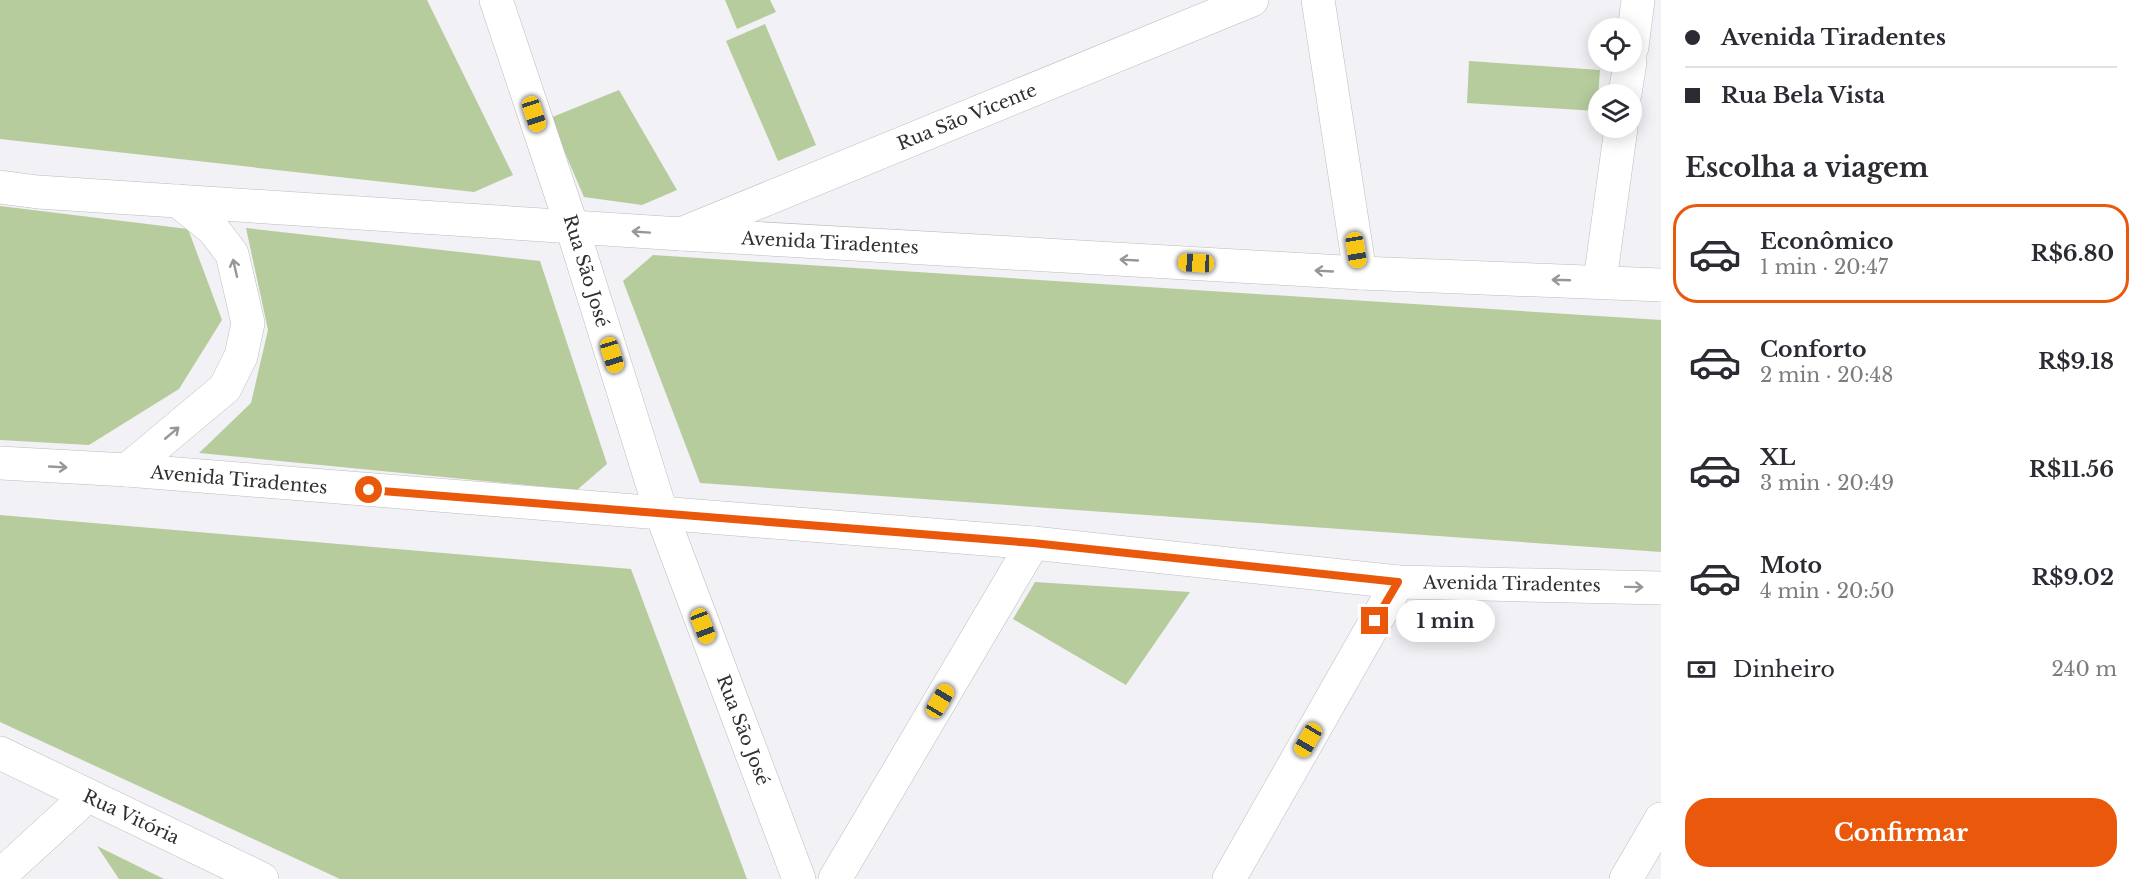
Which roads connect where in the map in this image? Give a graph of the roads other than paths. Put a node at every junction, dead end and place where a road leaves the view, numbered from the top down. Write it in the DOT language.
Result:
graph roads {
  1 [pos="496,0"];
  2 [pos="1252,0"];
  3 [pos="1318,0"];
  4 [pos="1638,0"];
  5 [pos="1636,18"];
  6 [pos="1620,138"];
  7 [pos="0,187"];
  8 [pos="178,201"];
  9 [pos="572,228"];
  10 [pos="681,234"];
  11 [pos="1360,273"];
  12 [pos="1600,281"];
  13 [pos="1661,285"];
  14 [pos="0,464"];
  15 [pos="128,470"];
  16 [pos="662,515"];
  17 [pos="1033,543"];
  18 [pos="1398,582"];
  19 [pos="1661,588"];
  20 [pos="0,753"];
  21 [pos="87,796"];
  22 [pos="1661,819"];
  23 [pos="0,876"];
  24 [pos="262,879"];
  25 [pos="799,879"];
  26 [pos="835,879"];
  27 [pos="1229,879"];
  28 [pos="1626,879"];
  1 -- 9 [label="street, Rua São José"];
  2 -- 10 [label="street, Rua São Vicente"];
  3 -- 11 [label="street"];
  4 -- 5 [label="street"];
  6 -- 12 [label="street"];
  7 -- 8 [label="street, Avenida Tiradentes"];
  8 -- 9 [label="street, Avenida Tiradentes"];
  15 -- 8 [label="street, one-way"];
  10 -- 9 [label="street, Avenida Tiradentes, one-way"];
  9 -- 16 [label="street, Rua São José"];
  11 -- 10 [label="street, Avenida Tiradentes, one-way"];
  12 -- 11 [label="street, Avenida Tiradentes, one-way"];
  12 -- 13 [label="street, Avenida Tiradentes"];
  14 -- 15 [label="street, Avenida Tiradentes, one-way"];
  15 -- 16 [label="street, Avenida Tiradentes"];
  16 -- 17 [label="street, Avenida Tiradentes"];
  16 -- 25 [label="street, Rua São José"];
  17 -- 18 [label="street, Avenida Tiradentes"];
  17 -- 26 [label="street"];
  18 -- 19 [label="street, Avenida Tiradentes, one-way"];
  18 -- 27 [label="street"];
  20 -- 21 [label="street, Rua Vitória"];
  21 -- 23 [label="street"];
  21 -- 24 [label="street, Rua Vitória"];
  22 -- 28 [label="street"];
}
